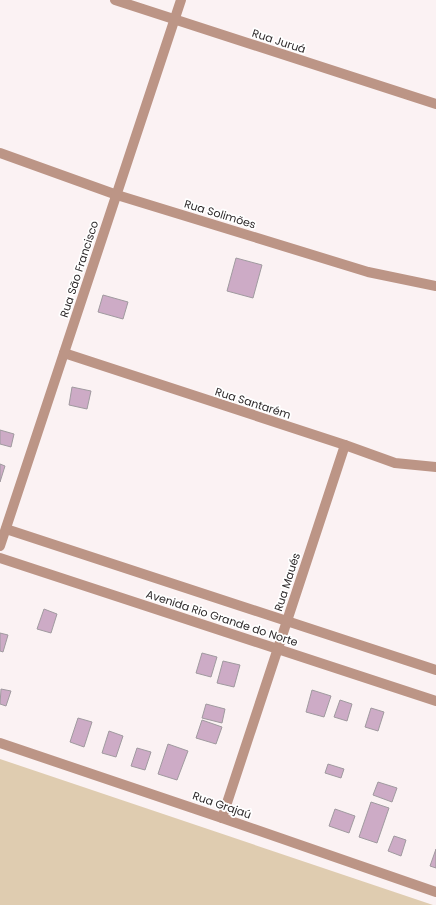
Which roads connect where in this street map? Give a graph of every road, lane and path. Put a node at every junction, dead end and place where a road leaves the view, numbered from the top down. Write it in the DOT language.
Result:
graph roads {
  1 [pos="115,0"];
  2 [pos="181,0"];
  3 [pos="175,20"];
  4 [pos="436,104"];
  5 [pos="0,153"];
  6 [pos="117,195"];
  7 [pos="436,286"];
  8 [pos="64,353"];
  9 [pos="345,446"];
  10 [pos="436,467"];
  11 [pos="6,529"];
  12 [pos="0,546"];
  13 [pos="0,558"];
  14 [pos="287,620"];
  15 [pos="278,648"];
  16 [pos="436,670"];
  17 [pos="436,701"];
  18 [pos="0,743"];
  19 [pos="222,818"];
  20 [pos="436,892"];
  1 -- 3 [label="street, Rua Juruá"];
  2 -- 3 [label="street, Rua São Francisco"];
  3 -- 4 [label="street, Rua Juruá"];
  3 -- 6 [label="street, Rua São Francisco"];
  5 -- 6 [label="street, Rua Solimões"];
  6 -- 7 [label="street, Rua Solimões"];
  6 -- 8 [label="street, Rua São Francisco"];
  8 -- 9 [label="street, Rua Santarém"];
  8 -- 11 [label="street, Rua São Francisco"];
  9 -- 10 [label="street, Rua Santarém"];
  9 -- 14 [label="street, Rua Maués"];
  11 -- 12 [label="street, Rua São Francisco"];
  11 -- 14 [label="street, Avenida Rio Grande do Norte"];
  13 -- 15 [label="street, Avenida Rio Grande do Norte"];
  14 -- 15 [label="street, Rua Maués"];
  14 -- 16 [label="street, Avenida Rio Grande do Norte"];
  15 -- 17 [label="street, Avenida Rio Grande do Norte"];
  15 -- 19 [label="street, Rua Maués"];
  18 -- 19 [label="street, Rua Grajaú"];
  19 -- 20 [label="street, Rua Grajaú"];
}
